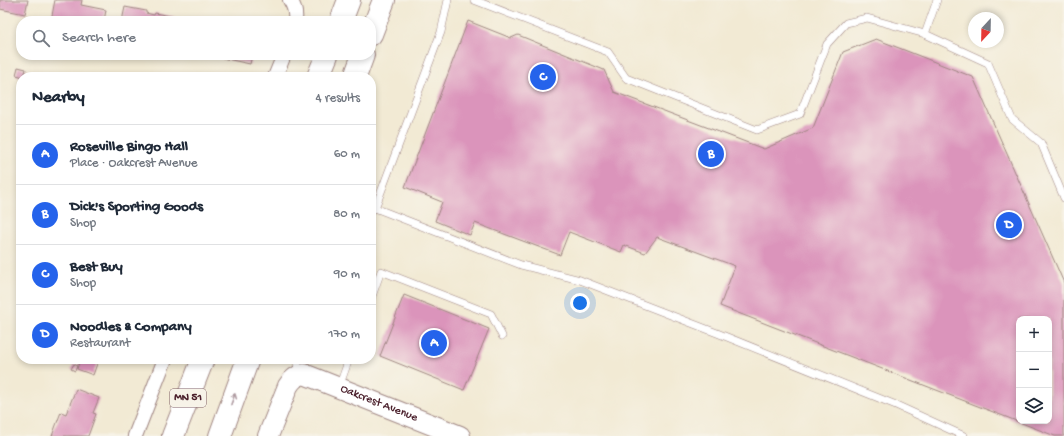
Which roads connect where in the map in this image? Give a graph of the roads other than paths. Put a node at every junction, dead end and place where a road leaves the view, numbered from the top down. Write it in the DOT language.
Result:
graph roads {
  1 [pos="290,0"];
  2 [pos="384,0"];
  3 [pos="448,0"];
  4 [pos="474,0"];
  5 [pos="937,0"];
  6 [pos="296,16"];
  7 [pos="376,21"];
  8 [pos="925,34"];
  9 [pos="282,60"];
  10 [pos="325,60"];
  11 [pos="361,60"];
  12 [pos="277,72"];
  13 [pos="320,72"];
  14 [pos="357,72"];
  15 [pos="1064,198"];
  16 [pos="376,202"];
  17 [pos="376,211"];
  18 [pos="376,285"];
  19 [pos="502,336"];
  20 [pos="163,364"];
  21 [pos="201,364"];
  22 [pos="246,364"];
  23 [pos="347,364"];
  24 [pos="297,368"];
  25 [pos="339,388"];
  26 [pos="135,436"];
  27 [pos="173,436"];
  28 [pos="220,436"];
  29 [pos="268,436"];
  30 [pos="460,436"];
  31 [pos="964,436"];
  1 -- 6 [label="street"];
  2 -- 7 [label="highway"];
  3 -- 16 [label="lane"];
  4 -- 8 [label="lane"];
  5 -- 8 [label="lane"];
  8 -- 15 [label="lane"];
  9 -- 12 [label="street"];
  10 -- 13 [label="highway"];
  11 -- 14 [label="highway"];
  17 -- 31 [label="lane"];
  18 -- 19 [label="lane"];
  20 -- 26 [label="street"];
  21 -- 27 [label="highway, MN 51"];
  28 -- 22 [label="highway, one-way"];
  23 -- 25 [label="lane"];
  24 -- 25 [label="street, Oakcrest Avenue"];
  24 -- 29 [label="street"];
  25 -- 30 [label="street, Oakcrest Avenue"];
}
